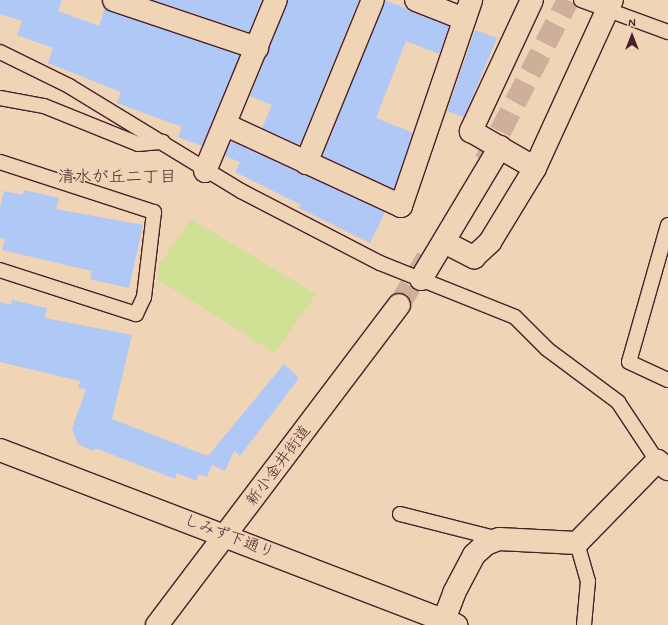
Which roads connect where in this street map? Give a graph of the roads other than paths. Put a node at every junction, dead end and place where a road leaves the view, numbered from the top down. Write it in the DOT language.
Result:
graph roads {
  1 [pos="114,0"];
  2 [pos="276,0"];
  3 [pos="373,0"];
  4 [pos="416,0"];
  5 [pos="532,0"];
  6 [pos="581,0"];
  7 [pos="610,4"];
  8 [pos="468,10"];
  9 [pos="668,32"];
  10 [pos="257,48"];
  11 [pos="0,52"];
  12 [pos="0,98"];
  13 [pos="226,125"];
  14 [pos="163,142"];
  15 [pos="500,148"];
  16 [pos="0,162"];
  17 [pos="306,163"];
  18 [pos="535,168"];
  19 [pos="205,171"];
  20 [pos="668,225"];
  21 [pos="444,242"];
  22 [pos="0,270"];
  23 [pos="420,279"];
  24 [pos="399,305"];
  25 [pos="668,380"];
  26 [pos="0,450"];
  27 [pos="662,465"];
  28 [pos="400,514"];
  29 [pos="226,536"];
  30 [pos="500,539"];
  31 [pos="577,543"];
  32 [pos="447,623"];
  33 [pos="157,625"];
  34 [pos="584,625"];
  1 -- 10 [label="street"];
  2 -- 10 [label="street"];
  3 -- 17 [label="street"];
  4 -- 8 [label="street"];
  5 -- 15 [label="street"];
  6 -- 7 [label="lane"];
  7 -- 9 [label="lane"];
  7 -- 18 [label="street"];
  8 -- 17 [label="street"];
  10 -- 13 [label="street"];
  11 -- 14 [label="lane"];
  12 -- 14 [label="lane"];
  13 -- 17 [label="street"];
  13 -- 19 [label="street"];
  14 -- 19 [label="lane"];
  15 -- 18 [label="street"];
  15 -- 21 [label="street"];
  16 -- 22 [label="lane"];
  18 -- 21 [label="street"];
  19 -- 23 [label="lane"];
  20 -- 25 [label="lane"];
  21 -- 23 [label="street"];
  23 -- 27 [label="lane"];
  24 -- 29 [label="street, 新小金井街道"];
  26 -- 29 [label="street, しみず下通り"];
  27 -- 31 [label="street"];
  28 -- 30 [label="lane"];
  29 -- 32 [label="street, しみず下通り"];
  29 -- 33 [label="street, 新小金井街道"];
  30 -- 31 [label="street"];
  30 -- 32 [label="street"];
  31 -- 34 [label="lane"];
}
